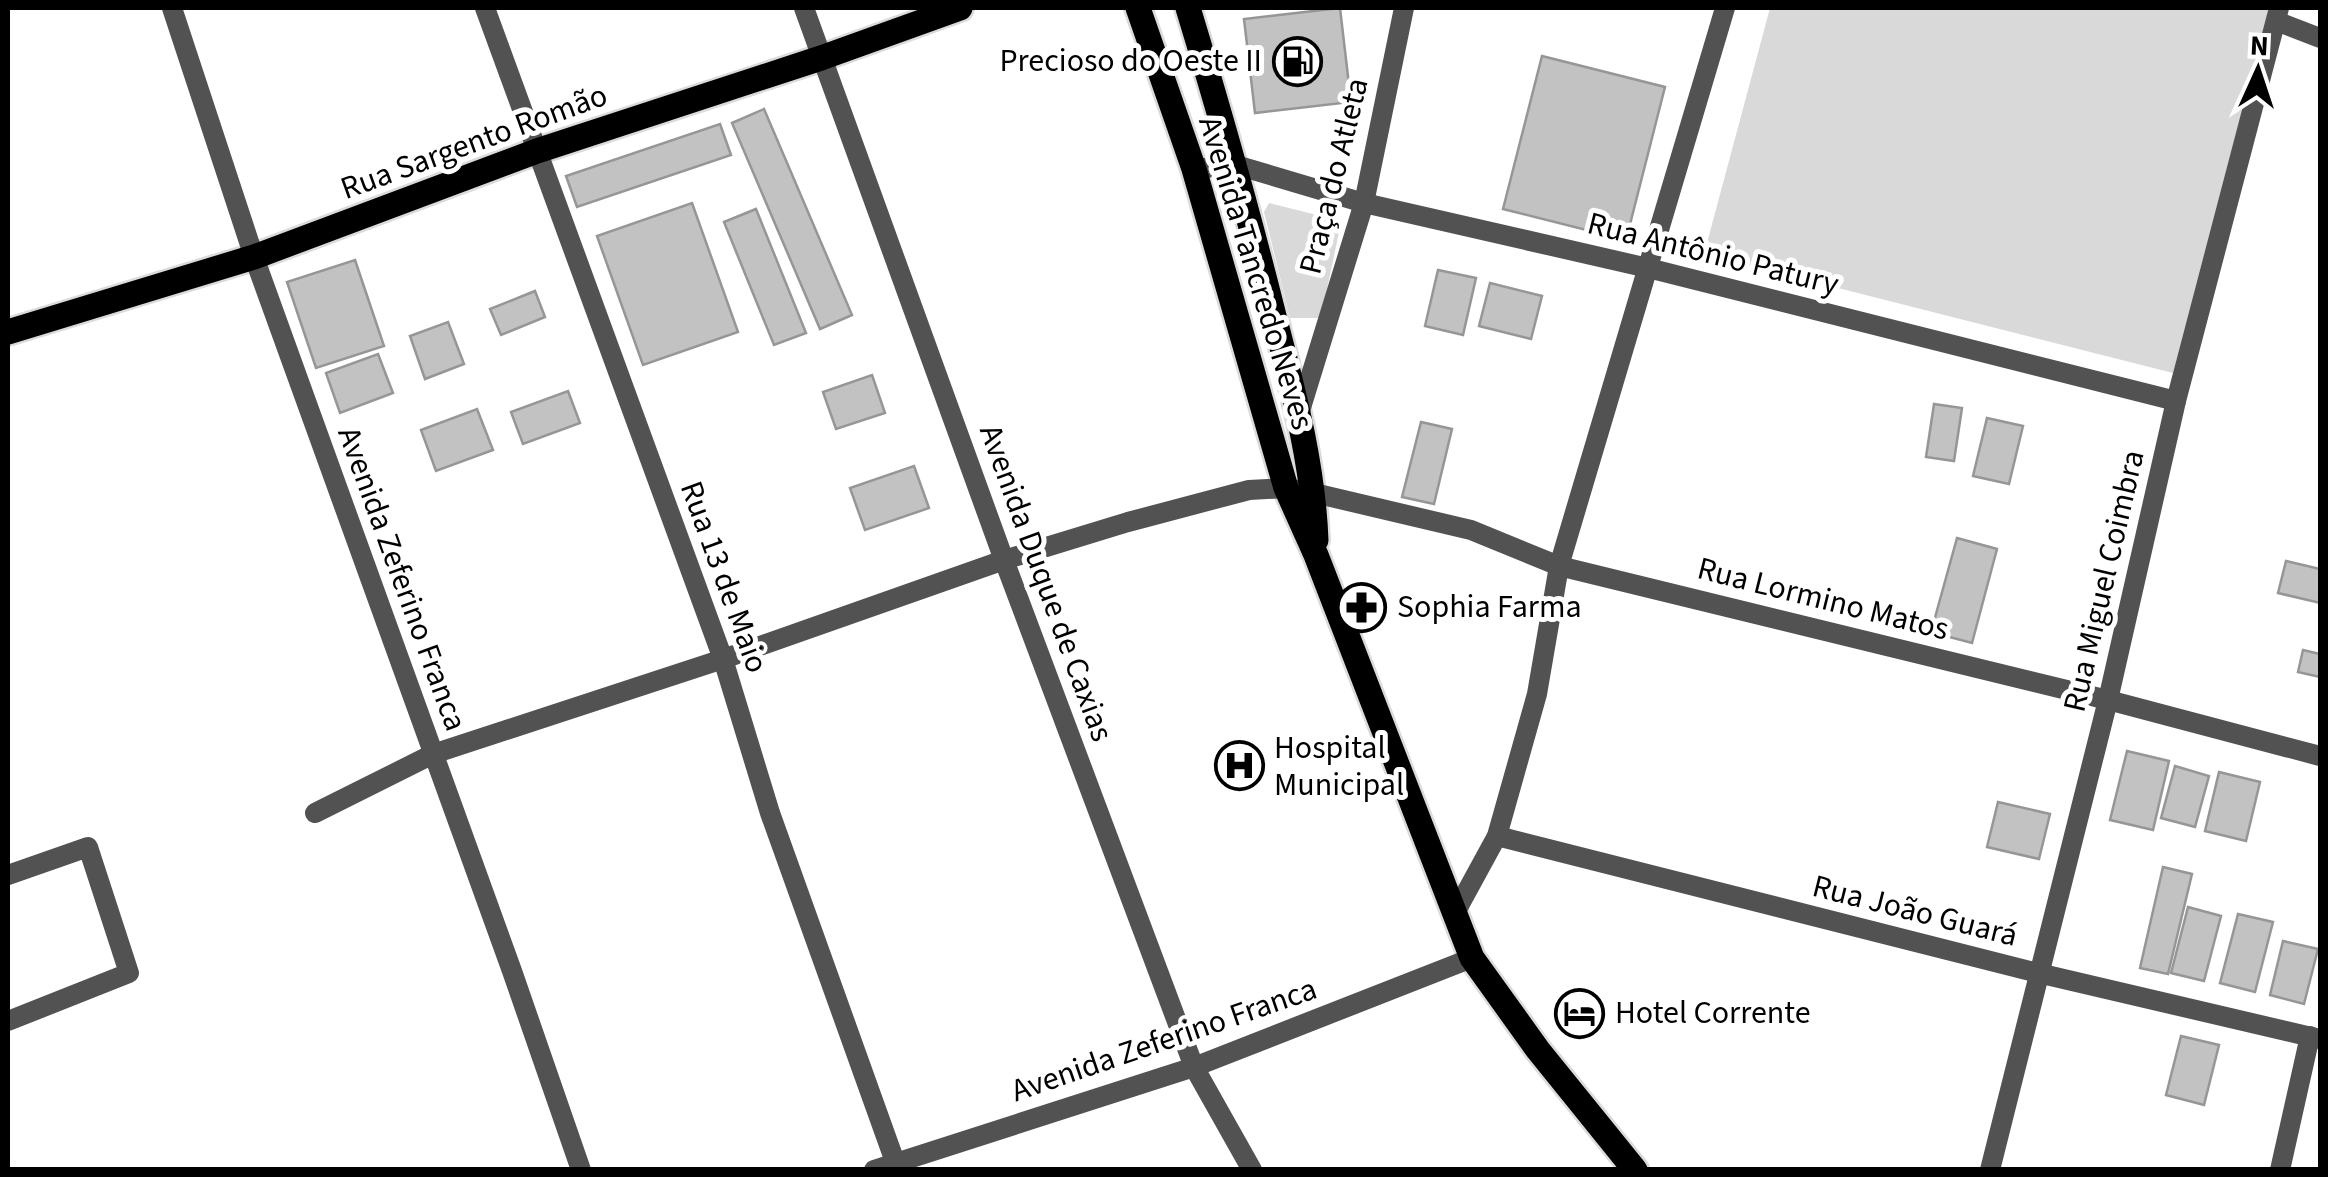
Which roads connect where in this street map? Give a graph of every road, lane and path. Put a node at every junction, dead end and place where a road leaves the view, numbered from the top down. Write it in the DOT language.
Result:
graph roads {
  1 [pos="172,8"];
  2 [pos="485,8"];
  3 [pos="804,8"];
  4 [pos="960,8"];
  5 [pos="1138,8"];
  6 [pos="1188,8"];
  7 [pos="1404,8"];
  8 [pos="1725,8"];
  9 [pos="2277,14"];
  10 [pos="2320,38"];
  11 [pos="821,58"];
  12 [pos="538,151"];
  13 [pos="1236,166"];
  14 [pos="1194,168"];
  15 [pos="1364,202"];
  16 [pos="254,256"];
  17 [pos="1648,268"];
  18 [pos="8,332"];
  19 [pos="2176,401"];
  20 [pos="1299,414"];
  21 [pos="1286,488"];
  22 [pos="1314,493"];
  23 [pos="1316,555"];
  24 [pos="1004,560"];
  25 [pos="1559,566"];
  26 [pos="723,659"];
  27 [pos="2108,700"];
  28 [pos="434,754"];
  29 [pos="2320,756"];
  30 [pos="315,813"];
  31 [pos="1497,836"];
  32 [pos="8,876"];
  33 [pos="1455,913"];
  34 [pos="1472,958"];
  35 [pos="2038,973"];
  36 [pos="8,1021"];
  37 [pos="2315,1038"];
  38 [pos="1194,1067"];
  39 [pos="888,1167"];
  40 [pos="581,1170"];
  41 [pos="1252,1170"];
  42 [pos="1635,1170"];
  43 [pos="1990,1170"];
  44 [pos="2280,1170"];
  1 -- 16 [label="street, Avenida Zeferino Franca"];
  2 -- 12 [label="street, Rua 13 de Maio"];
  3 -- 11 [label="street, Avenida Duque de Caxias"];
  4 -- 11 [label="main road, Rua Sargento Romão"];
  5 -- 14 [label="main road, Avenida Tancredo Neves"];
  6 -- 13 [label="main road, Avenida Tancredo Neves"];
  7 -- 15 [label="street, Praça do Atleta"];
  8 -- 17 [label="street"];
  9 -- 10 [label="street"];
  9 -- 19 [label="street, Rua Miguel Coimbra"];
  11 -- 12 [label="main road, Rua Sargento Romão"];
  11 -- 24 [label="street, Avenida Duque de Caxias"];
  12 -- 16 [label="main road, Rua Sargento Romão"];
  12 -- 26 [label="street, Rua 13 de Maio"];
  13 -- 14 [label="street, Rua Antônio Patury"];
  13 -- 15 [label="street, Rua Antônio Patury"];
  13 -- 20 [label="main road, Avenida Tancredo Neves"];
  14 -- 21 [label="main road, Avenida Tancredo Neves"];
  15 -- 17 [label="street, Rua Antônio Patury"];
  15 -- 20 [label="street, Praça do Atleta"];
  16 -- 18 [label="main road, Rua Sargento Romão"];
  16 -- 28 [label="street, Avenida Zeferino Franca"];
  17 -- 19 [label="street, Rua Antônio Patury"];
  17 -- 25 [label="street"];
  19 -- 27 [label="street, Rua Miguel Coimbra"];
  20 -- 22 [label="main road, Avenida Tancredo Neves"];
  21 -- 22 [label="street, Rua Lormino Matos"];
  21 -- 23 [label="main road, Avenida Tancredo Neves"];
  21 -- 24 [label="street, Rua Lormino Matos"];
  22 -- 23 [label="main road, Avenida Tancredo Neves"];
  22 -- 25 [label="street, Rua Lormino Matos"];
  23 -- 33 [label="main road, Avenida Tancredo Neves"];
  24 -- 26 [label="street, Rua Lormino Matos"];
  24 -- 38 [label="street, Avenida Duque de Caxias"];
  25 -- 27 [label="street, Rua Lormino Matos"];
  25 -- 31 [label="street"];
  26 -- 28 [label="street, Rua Lormino Matos"];
  26 -- 39 [label="street, Rua 13 de Maio"];
  27 -- 29 [label="street, Rua Lormino Matos"];
  27 -- 35 [label="street, Rua Miguel Coimbra"];
  28 -- 30 [label="street, Rua Lormino Matos"];
  28 -- 40 [label="street, Avenida Zeferino Franca"];
  31 -- 33 [label="street"];
  31 -- 35 [label="street, Rua João Guará"];
  32 -- 36 [label="street"];
  33 -- 34 [label="main road, Avenida Tancredo Neves"];
  34 -- 38 [label="street, Avenida Zeferino Franca"];
  34 -- 42 [label="main road, Avenida Tancredo Neves"];
  35 -- 37 [label="street, Rua João Guará"];
  35 -- 43 [label="street, Rua Miguel Coimbra"];
  37 -- 44 [label="street"];
  38 -- 39 [label="street, Avenida Zeferino Franca"];
  38 -- 41 [label="street, Avenida Duque de Caxias"];
}
